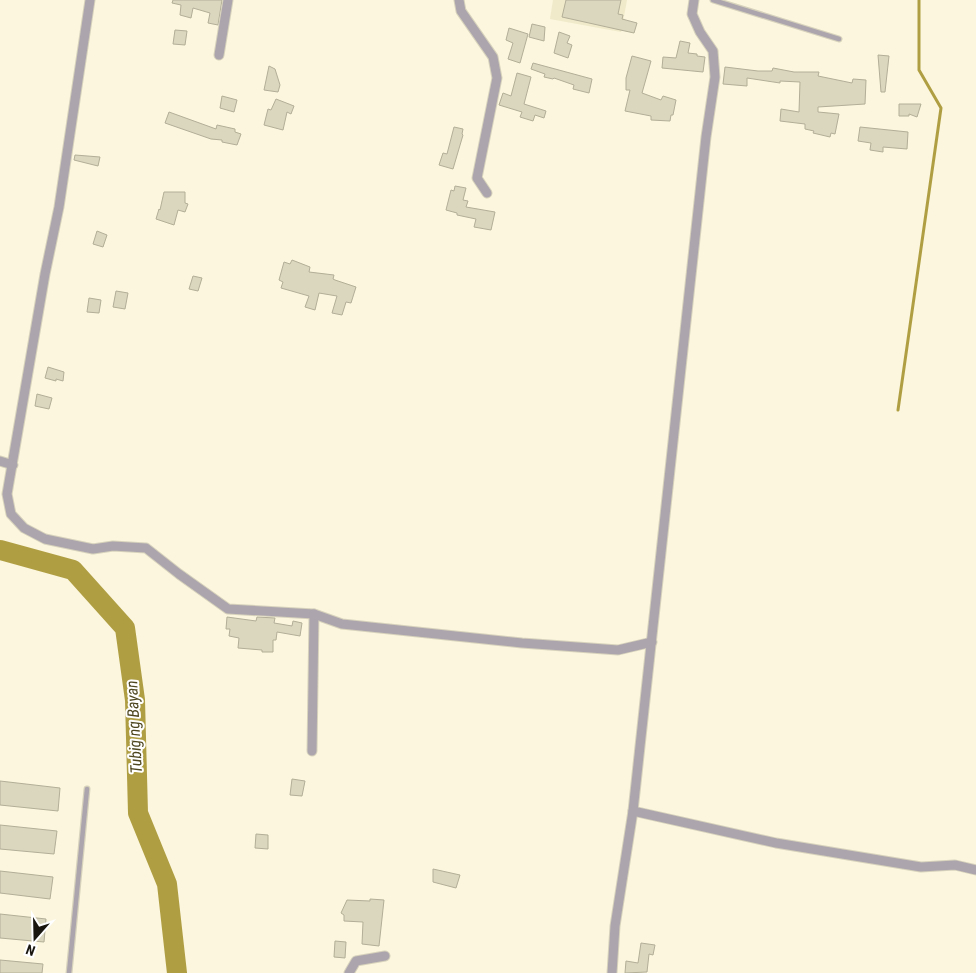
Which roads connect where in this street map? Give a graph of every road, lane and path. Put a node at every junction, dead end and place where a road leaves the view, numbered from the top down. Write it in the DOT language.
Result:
graph roads {
  1 [pos="90,0"];
  2 [pos="228,0"];
  3 [pos="458,0"];
  4 [pos="694,0"];
  5 [pos="713,0"];
  6 [pos="839,39"];
  7 [pos="219,55"];
  8 [pos="487,193"];
  9 [pos="0,461"];
  10 [pos="12,465"];
  11 [pos="314,614"];
  12 [pos="652,642"];
  13 [pos="312,750"];
  14 [pos="87,789"];
  15 [pos="633,811"];
  16 [pos="976,870"];
  17 [pos="385,956"];
  18 [pos="69,973"];
  19 [pos="349,973"];
  20 [pos="612,973"];
  1 -- 10 [label="street"];
  2 -- 7 [label="street"];
  3 -- 8 [label="street"];
  4 -- 12 [label="street"];
  5 -- 6 [label="lane"];
  9 -- 10 [label="street"];
  10 -- 11 [label="street"];
  11 -- 12 [label="street"];
  11 -- 13 [label="street"];
  12 -- 15 [label="street"];
  14 -- 18 [label="lane"];
  15 -- 16 [label="street"];
  15 -- 20 [label="street"];
  17 -- 19 [label="street"];
}
